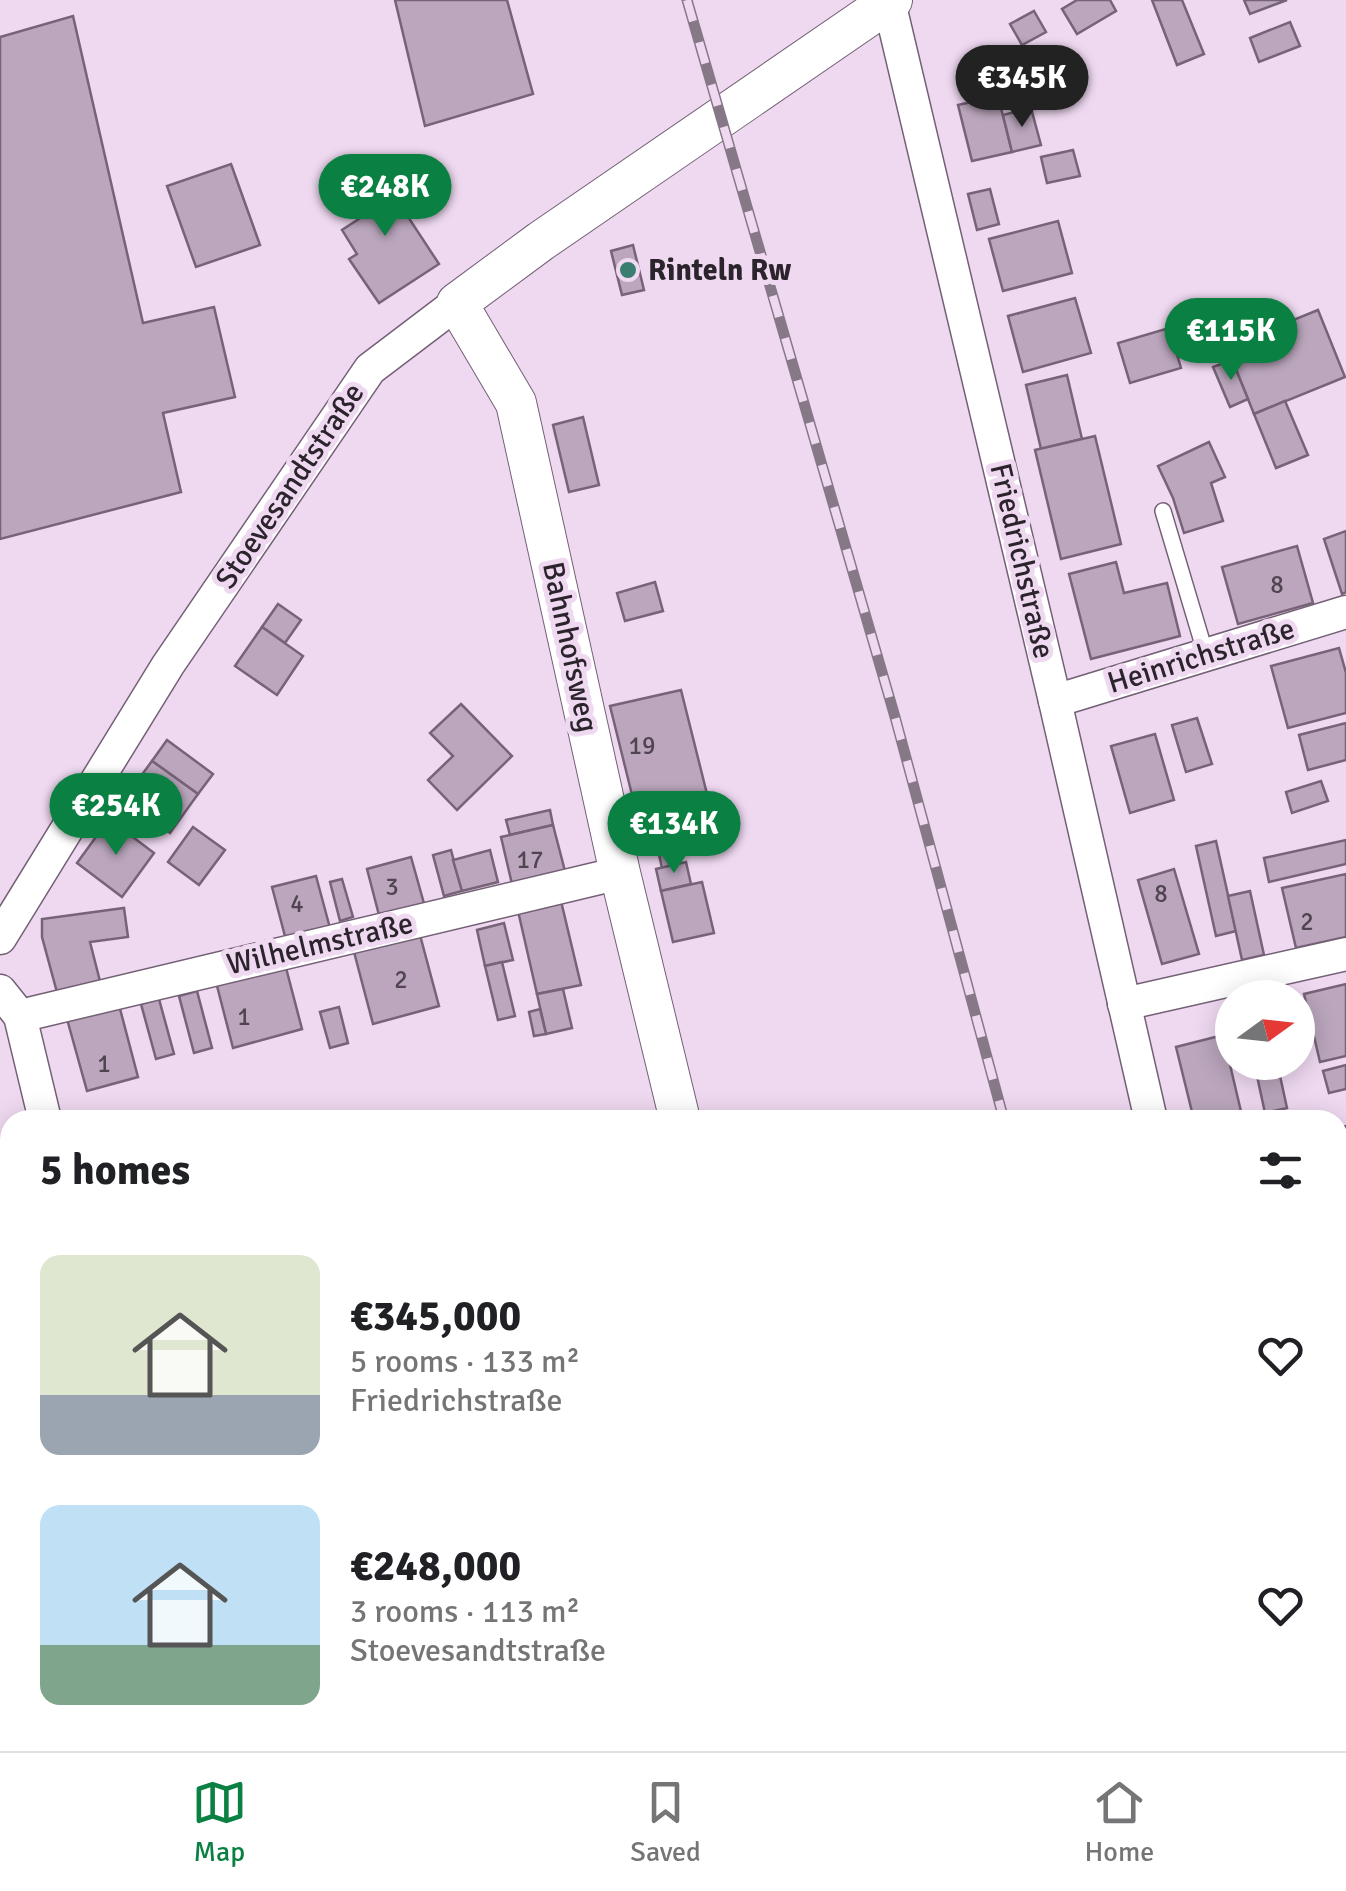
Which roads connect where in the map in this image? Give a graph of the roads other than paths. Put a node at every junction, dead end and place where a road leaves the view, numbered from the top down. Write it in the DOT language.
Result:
graph roads {
  1 [pos="879,4"];
  2 [pos="457,303"];
  3 [pos="1163,511"];
  4 [pos="1346,612"];
  5 [pos="1206,655"];
  6 [pos="1056,701"];
  7 [pos="620,872"];
  8 [pos="0,938"];
  9 [pos="1346,954"];
  10 [pos="10,1004"];
  11 [pos="1124,1004"];
  12 [pos="41,1110"];
  13 [pos="678,1110"];
  14 [pos="1149,1110"];
  1 -- 2 [label="street, Stoevesandtstraße"];
  1 -- 6 [label="street, Friedrichstraße"];
  2 -- 7 [label="street, Bahnhofsweg"];
  2 -- 8 [label="street, Stoevesandtstraße"];
  3 -- 5 [label="lane"];
  4 -- 5 [label="street, Heinrichstraße"];
  5 -- 6 [label="street, Heinrichstraße"];
  6 -- 11 [label="street, Friedrichstraße"];
  7 -- 10 [label="street, Wilhelmstraße"];
  7 -- 13 [label="street, Bahnhofsweg"];
  9 -- 11 [label="street"];
  10 -- 12 [label="street"];
  11 -- 14 [label="street, Friedrichstraße"];
}
